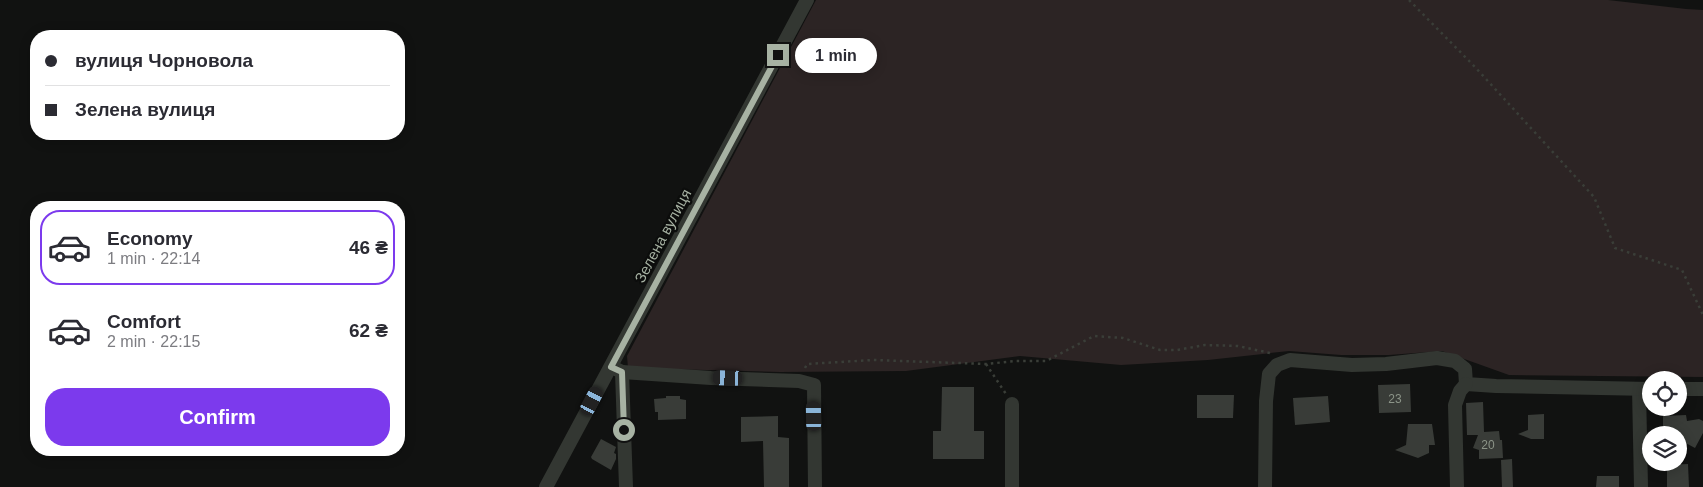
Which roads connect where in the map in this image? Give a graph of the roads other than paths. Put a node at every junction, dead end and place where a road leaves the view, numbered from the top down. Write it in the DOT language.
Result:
graph roads {
  1 [pos="807,0"];
  2 [pos="617,370"];
  3 [pos="1466,384"];
  4 [pos="1642,389"];
  5 [pos="1687,389"];
  6 [pos="1703,389"];
  7 [pos="1012,404"];
  8 [pos="1644,416"];
  9 [pos="546,487"];
  10 [pos="626,487"];
  11 [pos="815,487"];
  12 [pos="1012,487"];
  13 [pos="1265,487"];
  14 [pos="1457,487"];
  15 [pos="1641,487"];
  1 -- 2 [label="street, Зелена вулиця"];
  2 -- 9 [label="street, Зелена вулиця"];
  2 -- 10 [label="street"];
  2 -- 11 [label="street"];
  3 -- 4 [label="street"];
  3 -- 13 [label="street"];
  3 -- 14 [label="street"];
  5 -- 6 [label="street"];
  7 -- 12 [label="street"];
  8 -- 15 [label="street"];
}
